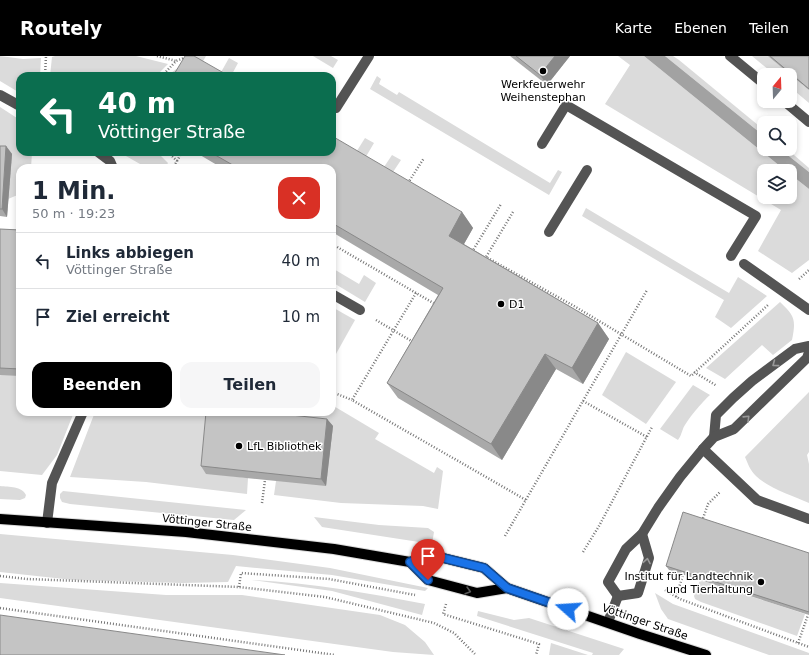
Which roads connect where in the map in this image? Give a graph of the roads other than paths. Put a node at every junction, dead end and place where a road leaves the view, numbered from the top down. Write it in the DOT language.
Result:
graph roads {
  1 [pos="369,56"];
  2 [pos="730,56"];
  3 [pos="757,78"];
  4 [pos="0,95"];
  5 [pos="16,104"];
  6 [pos="336,108"];
  7 [pos="792,108"];
  8 [pos="809,122"];
  9 [pos="542,144"];
  10 [pos="102,156"];
  11 [pos="110,164"];
  12 [pos="587,170"];
  13 [pos="549,232"];
  14 [pos="731,256"];
  15 [pos="744,264"];
  16 [pos="336,296"];
  17 [pos="360,310"];
  18 [pos="809,310"];
  19 [pos="809,346"];
  20 [pos="809,352"];
  21 [pos="81,416"];
  22 [pos="714,437"];
  23 [pos="703,449"];
  24 [pos="0,519"];
  25 [pos="809,519"];
  26 [pos="47,523"];
  27 [pos="642,534"];
  28 [pos="410,562"];
  29 [pos="507,588"];
  30 [pos="618,596"];
  31 [pos="608,622"];
  32 [pos="706,655"];
  1 -- 6 [label="street"];
  2 -- 3 [label="street"];
  4 -- 5 [label="street"];
  7 -- 8 [label="street"];
  9 -- 14 [label="street"];
  10 -- 11 [label="street"];
  12 -- 13 [label="street"];
  15 -- 18 [label="street"];
  16 -- 17 [label="street"];
  19 -- 22 [label="street, one-way"];
  22 -- 20 [label="street, one-way"];
  21 -- 26 [label="street"];
  22 -- 23 [label="street"];
  23 -- 25 [label="street"];
  23 -- 27 [label="street"];
  24 -- 26 [label="main road, Vöttinger Straße"];
  26 -- 28 [label="main road, Vöttinger Straße"];
  27 -- 30 [label="street"];
  30 -- 27 [label="street, one-way"];
  28 -- 29 [label="main road, Vöttinger Straße, one-way"];
  28 -- 29 [label="main road, Vöttinger Straße"];
  29 -- 31 [label="main road, Vöttinger Straße"];
  30 -- 31 [label="street"];
  31 -- 32 [label="main road, Vöttinger Straße"];
}
